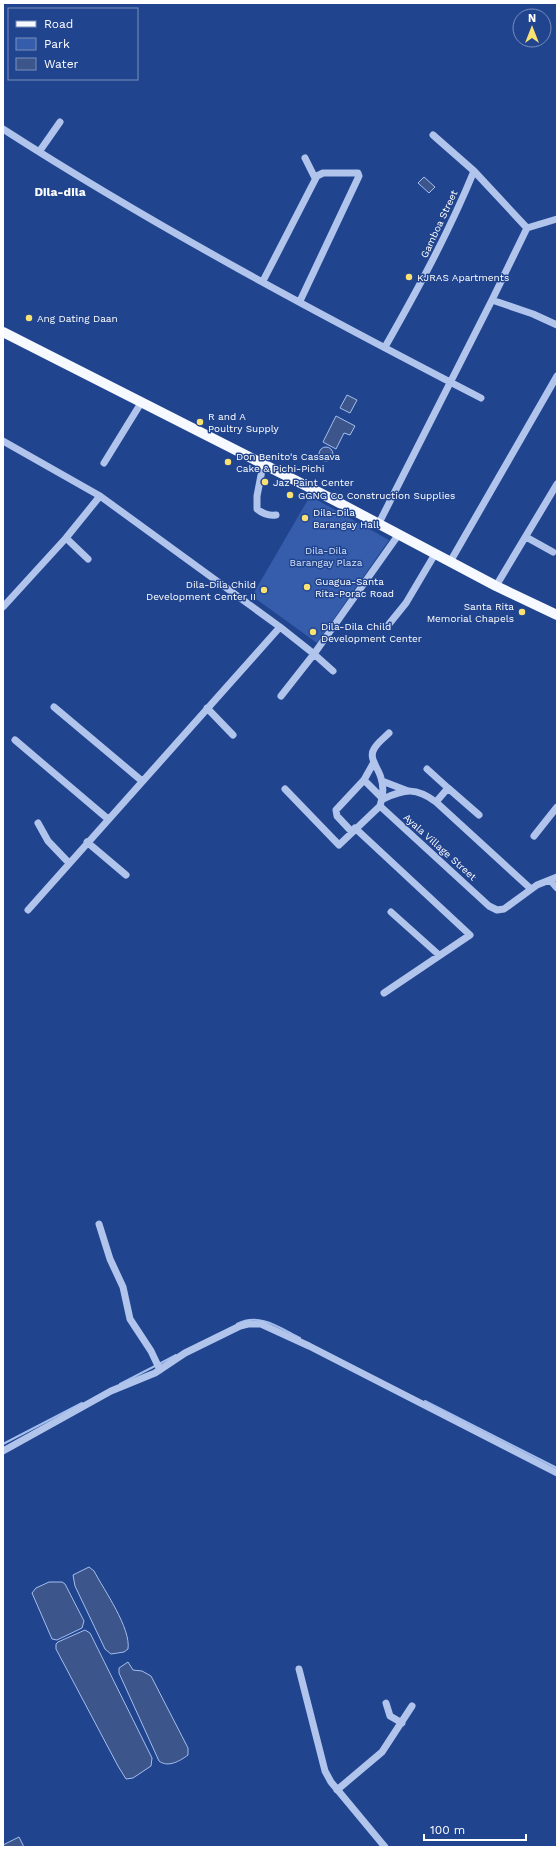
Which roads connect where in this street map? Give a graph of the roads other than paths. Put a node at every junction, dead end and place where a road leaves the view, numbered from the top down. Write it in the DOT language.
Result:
graph roads {
  1 [pos="60,122"];
  2 [pos="3,129"];
  3 [pos="433,135"];
  4 [pos="39,152"];
  5 [pos="305,158"];
  6 [pos="474,172"];
  7 [pos="316,178"];
  8 [pos="557,219"];
  9 [pos="527,228"];
  10 [pos="263,281"];
  11 [pos="492,300"];
  12 [pos="300,301"];
  13 [pos="557,325"];
  14 [pos="3,332"];
  15 [pos="385,346"];
  16 [pos="557,376"];
  17 [pos="451,382"];
  18 [pos="481,398"];
  19 [pos="141,403"];
  20 [pos="3,441"];
  21 [pos="104,463"];
  22 [pos="263,465"];
  23 [pos="557,484"];
  24 [pos="100,496"];
  25 [pos="276,515"];
  26 [pos="379,523"];
  27 [pos="399,534"];
  28 [pos="526,537"];
  29 [pos="66,538"];
  30 [pos="553,552"];
  31 [pos="435,554"];
  32 [pos="88,559"];
  33 [pos="450,562"];
  34 [pos="496,586"];
  35 [pos="3,607"];
  36 [pos="557,615"];
  37 [pos="389,624"];
  38 [pos="280,627"];
  39 [pos="314,654"];
  40 [pos="333,671"];
  41 [pos="280,696"];
  42 [pos="54,707"];
  43 [pos="207,708"];
  44 [pos="389,733"];
  45 [pos="233,735"];
  46 [pos="15,740"];
  47 [pos="374,762"];
  48 [pos="427,769"];
  49 [pos="364,780"];
  50 [pos="142,781"];
  51 [pos="382,781"];
  52 [pos="448,788"];
  53 [pos="285,789"];
  54 [pos="408,792"];
  55 [pos="436,802"];
  56 [pos="382,803"];
  57 [pos="557,807"];
  58 [pos="479,815"];
  59 [pos="108,819"];
  60 [pos="38,823"];
  61 [pos="353,830"];
  62 [pos="534,836"];
  63 [pos="88,842"];
  64 [pos="69,863"];
  65 [pos="126,875"];
  66 [pos="557,877"];
  67 [pos="550,880"];
  68 [pos="557,888"];
  69 [pos="531,889"];
  70 [pos="28,910"];
  71 [pos="391,912"];
  72 [pos="440,954"];
  73 [pos="384,993"];
  74 [pos="99,1224"];
  75 [pos="159,1366"];
  76 [pos="3,1451"];
  77 [pos="557,1473"];
  78 [pos="299,1669"];
  79 [pos="386,1703"];
  80 [pos="412,1706"];
  81 [pos="402,1724"];
  82 [pos="337,1790"];
  83 [pos="385,1847"];
  1 -- 4 [label="street"];
  2 -- 4 [label="street"];
  3 -- 6 [label="street"];
  4 -- 10 [label="street"];
  5 -- 7 [label="street"];
  6 -- 9 [label="street"];
  6 -- 15 [label="street, Gamboa Street"];
  7 -- 10 [label="street"];
  7 -- 12 [label="street"];
  8 -- 9 [label="street"];
  9 -- 11 [label="street"];
  10 -- 12 [label="street"];
  11 -- 13 [label="street"];
  11 -- 17 [label="street"];
  12 -- 15 [label="street"];
  14 -- 19 [label="main road"];
  15 -- 17 [label="street"];
  16 -- 33 [label="street"];
  17 -- 18 [label="street"];
  17 -- 26 [label="street"];
  19 -- 21 [label="street"];
  19 -- 22 [label="main road"];
  20 -- 24 [label="street"];
  22 -- 25 [label="street"];
  22 -- 26 [label="main road"];
  23 -- 28 [label="street"];
  24 -- 29 [label="street"];
  24 -- 38 [label="street"];
  26 -- 27 [label="main road"];
  27 -- 31 [label="main road"];
  27 -- 39 [label="street"];
  28 -- 30 [label="street"];
  28 -- 34 [label="street"];
  29 -- 32 [label="street"];
  29 -- 35 [label="street"];
  31 -- 33 [label="main road"];
  31 -- 37 [label="street"];
  33 -- 34 [label="main road"];
  34 -- 36 [label="main road"];
  38 -- 39 [label="street"];
  38 -- 43 [label="street"];
  39 -- 40 [label="street"];
  39 -- 41 [label="street"];
  42 -- 50 [label="street"];
  43 -- 45 [label="street"];
  43 -- 50 [label="street"];
  44 -- 47 [label="street"];
  46 -- 59 [label="street"];
  47 -- 49 [label="street"];
  47 -- 51 [label="street"];
  48 -- 52 [label="street"];
  49 -- 56 [label="street, Ayala Village Street"];
  49 -- 61 [label="street"];
  50 -- 59 [label="street"];
  51 -- 54 [label="street"];
  51 -- 56 [label="street"];
  52 -- 55 [label="street"];
  52 -- 58 [label="street"];
  53 -- 61 [label="street"];
  54 -- 55 [label="street"];
  54 -- 56 [label="street"];
  55 -- 69 [label="street"];
  56 -- 61 [label="street"];
  56 -- 69 [label="street, Ayala Village Street"];
  57 -- 62 [label="street"];
  59 -- 63 [label="street"];
  60 -- 64 [label="street"];
  61 -- 72 [label="street"];
  63 -- 64 [label="street"];
  63 -- 65 [label="street"];
  64 -- 70 [label="street"];
  66 -- 67 [label="street, Ayala Village Street"];
  67 -- 68 [label="street"];
  67 -- 69 [label="street, Ayala Village Street"];
  71 -- 72 [label="street"];
  72 -- 73 [label="street"];
  74 -- 75 [label="street"];
  75 -- 76 [label="street"];
  75 -- 77 [label="street"];
  78 -- 82 [label="street"];
  79 -- 81 [label="street"];
  80 -- 81 [label="street"];
  81 -- 82 [label="street"];
  82 -- 83 [label="street"];
}
